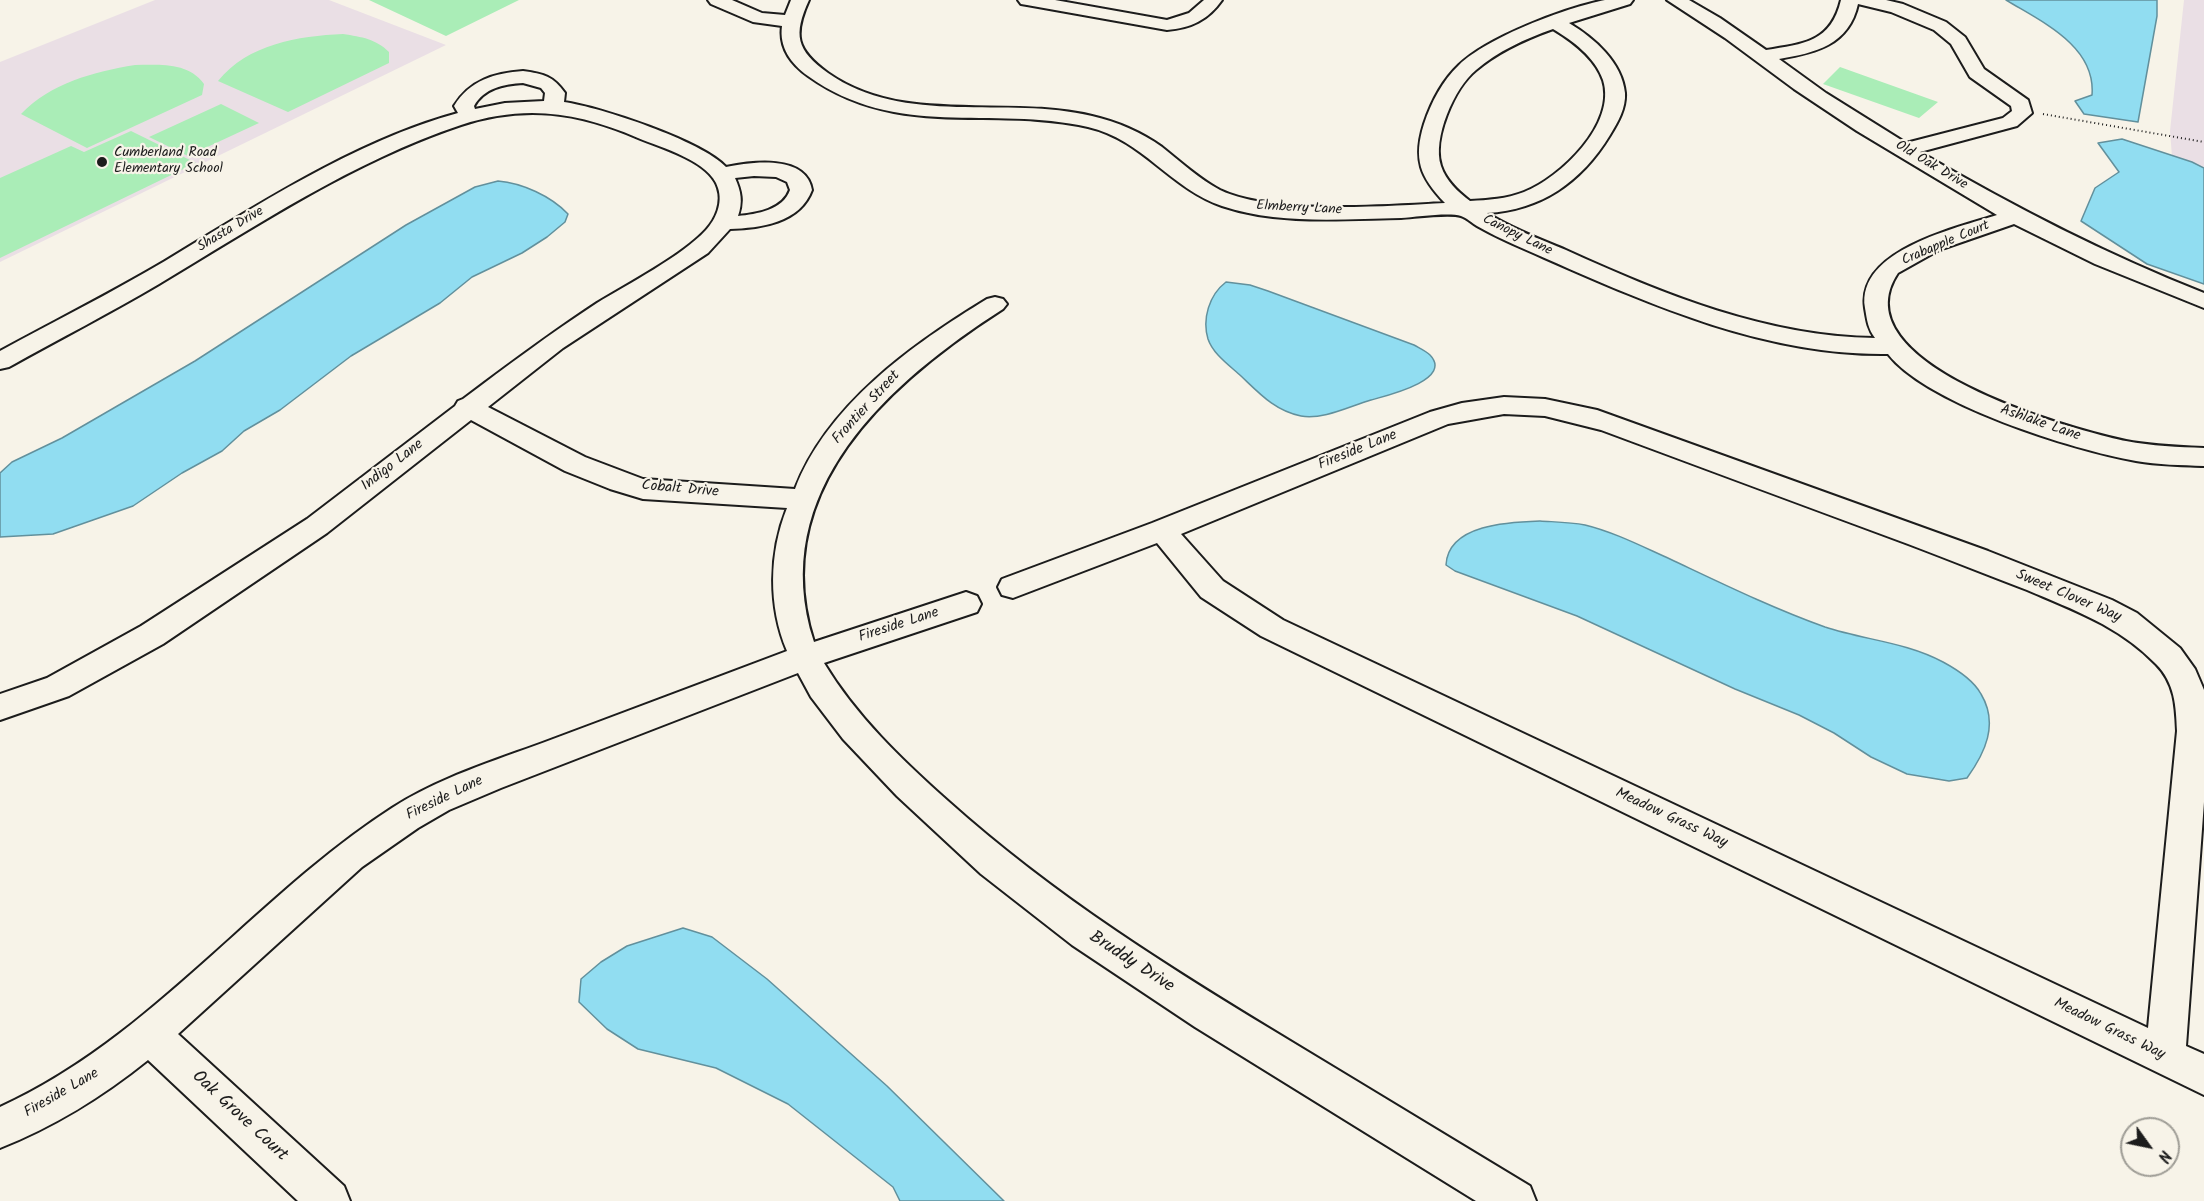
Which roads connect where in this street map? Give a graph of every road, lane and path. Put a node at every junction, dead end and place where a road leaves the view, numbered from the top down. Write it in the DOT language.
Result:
graph roads {
  1 [pos="717,0"];
  2 [pos="800,0"];
  3 [pos="1027,0"];
  4 [pos="1213,0"];
  5 [pos="1624,0"];
  6 [pos="1676,0"];
  7 [pos="1851,0"];
  8 [pos="1863,0"];
  9 [pos="790,21"];
  10 [pos="1556,23"];
  11 [pos="1762,56"];
  12 [pos="553,107"];
  13 [pos="2022,111"];
  14 [pos="469,115"];
  15 [pos="2204,142"];
  16 [pos="1905,150"];
  17 [pos="723,174"];
  18 [pos="1466,208"];
  19 [pos="2016,216"];
  20 [pos="723,223"];
  21 [pos="2204,301"];
  22 [pos="995,304"];
  23 [pos="1893,346"];
  24 [pos="0,361"];
  25 [pos="467,407"];
  26 [pos="1610,423"];
  27 [pos="2204,457"];
  28 [pos="803,499"];
  29 [pos="1162,530"];
  30 [pos="1013,587"];
  31 [pos="966,604"];
  32 [pos="805,657"];
  33 [pos="0,707"];
  34 [pos="149,1034"];
  35 [pos="2165,1057"];
  36 [pos="2204,1076"];
  37 [pos="0,1128"];
  38 [pos="329,1201"];
  39 [pos="1515,1201"];
  1 -- 9 [label="street"];
  2 -- 9 [label="street"];
  3 -- 4 [label="street"];
  5 -- 10 [label="street, Canopy Lane"];
  6 -- 11 [label="street, Old Oak Drive"];
  7 -- 11 [label="street"];
  8 -- 13 [label="street"];
  9 -- 18 [label="street, Elmberry Lane"];
  10 -- 18 [label="street, Canopy Lane"];
  10 -- 18 [label="street, Elmberry Lane"];
  11 -- 16 [label="street, Old Oak Drive"];
  12 -- 14 [label="street, Shasta Drive"];
  12 -- 14 [label="street"];
  12 -- 17 [label="street, Shasta Drive"];
  13 -- 15 [label="path"];
  13 -- 16 [label="street"];
  14 -- 24 [label="street, Shasta Drive"];
  16 -- 19 [label="street, Old Oak Drive"];
  17 -- 20 [label="street, Indigo Lane"];
  17 -- 20 [label="street"];
  18 -- 23 [label="street, Canopy Lane"];
  19 -- 21 [label="street, Old Oak Drive"];
  19 -- 23 [label="street, Crabapple Court"];
  20 -- 25 [label="street, Indigo Lane"];
  22 -- 28 [label="street, Frontier Street"];
  23 -- 27 [label="street, Ashlake Lane"];
  25 -- 28 [label="street, Cobalt Drive"];
  25 -- 33 [label="street, Indigo Lane"];
  26 -- 29 [label="street, Fireside Lane"];
  26 -- 35 [label="street, Sweet Clover Way"];
  28 -- 32 [label="street, Frontier Street"];
  29 -- 30 [label="street, Fireside Lane"];
  29 -- 35 [label="street, Meadow Grass Way"];
  31 -- 32 [label="street, Fireside Lane"];
  32 -- 34 [label="street, Fireside Lane"];
  32 -- 39 [label="street, Bruddy Drive"];
  34 -- 37 [label="street, Fireside Lane"];
  34 -- 38 [label="street, Oak Grove Court"];
  35 -- 36 [label="street, Meadow Grass Way"];
}
